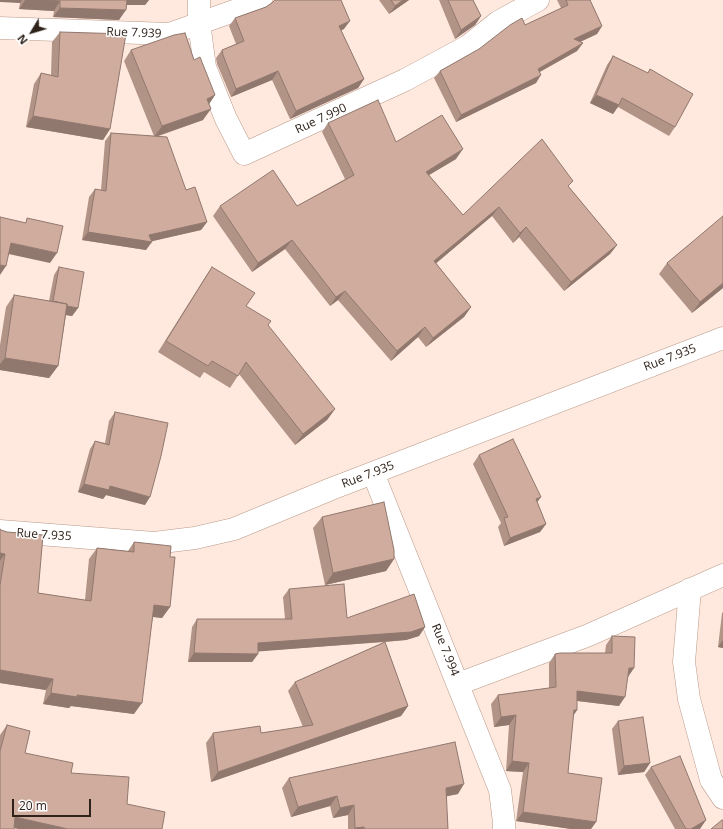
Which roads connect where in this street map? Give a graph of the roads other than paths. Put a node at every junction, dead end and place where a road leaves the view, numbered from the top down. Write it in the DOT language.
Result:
graph roads {
  1 [pos="199,0"];
  2 [pos="261,0"];
  3 [pos="538,0"];
  4 [pos="199,23"];
  5 [pos="0,28"];
  6 [pos="723,338"];
  7 [pos="373,473"];
  8 [pos="0,531"];
  9 [pos="723,575"];
  10 [pos="690,589"];
  11 [pos="458,684"];
  12 [pos="723,798"];
  13 [pos="504,829"];
  1 -- 4 [label="street, Rue 7.990"];
  2 -- 4 [label="street, Rue 7.939"];
  3 -- 4 [label="street, Rue 7.990"];
  4 -- 5 [label="street, Rue 7.939"];
  6 -- 7 [label="street, Rue 7.935"];
  7 -- 8 [label="street, Rue 7.935"];
  7 -- 11 [label="street, Rue 7.994"];
  9 -- 10 [label="street"];
  10 -- 11 [label="street"];
  10 -- 12 [label="street"];
  11 -- 13 [label="street, Rue 7.994"];
}
